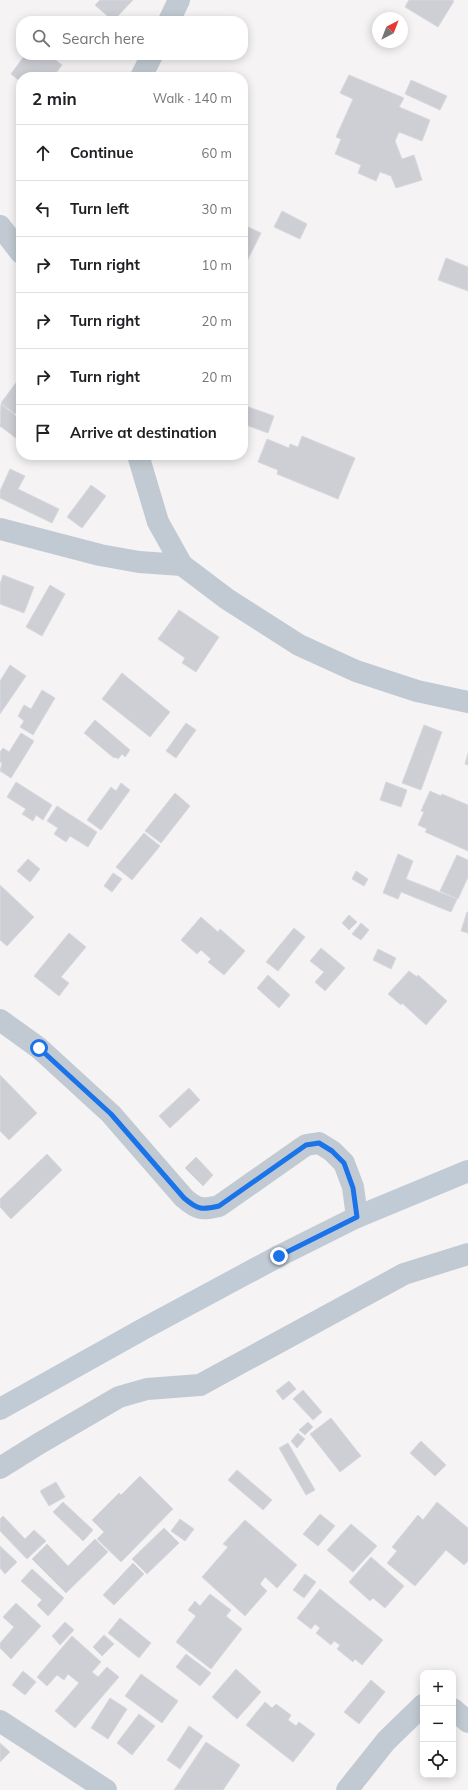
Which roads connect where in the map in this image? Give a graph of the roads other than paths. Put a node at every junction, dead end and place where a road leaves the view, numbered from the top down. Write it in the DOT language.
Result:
graph roads {
  1 [pos="179,0"];
  2 [pos="171,16"];
  3 [pos="150,60"];
  4 [pos="144,72"];
  5 [pos="0,226"];
  6 [pos="16,247"];
  7 [pos="139,460"];
  8 [pos="0,530"];
  9 [pos="182,564"];
  10 [pos="468,702"];
  11 [pos="0,1020"];
  12 [pos="468,1172"];
  13 [pos="357,1217"];
  14 [pos="468,1254"];
  15 [pos="0,1409"];
  16 [pos="0,1468"];
  17 [pos="422,1706"];
  18 [pos="456,1712"];
  19 [pos="0,1720"];
  20 [pos="468,1722"];
  21 [pos="106,1790"];
  22 [pos="347,1790"];
  1 -- 2 [label="street"];
  3 -- 4 [label="street"];
  5 -- 6 [label="street"];
  7 -- 9 [label="street"];
  8 -- 9 [label="street"];
  9 -- 10 [label="street"];
  11 -- 13 [label="street"];
  12 -- 13 [label="main road"];
  13 -- 15 [label="main road"];
  14 -- 16 [label="street"];
  17 -- 22 [label="street"];
  18 -- 20 [label="street"];
  19 -- 21 [label="street"];
}
